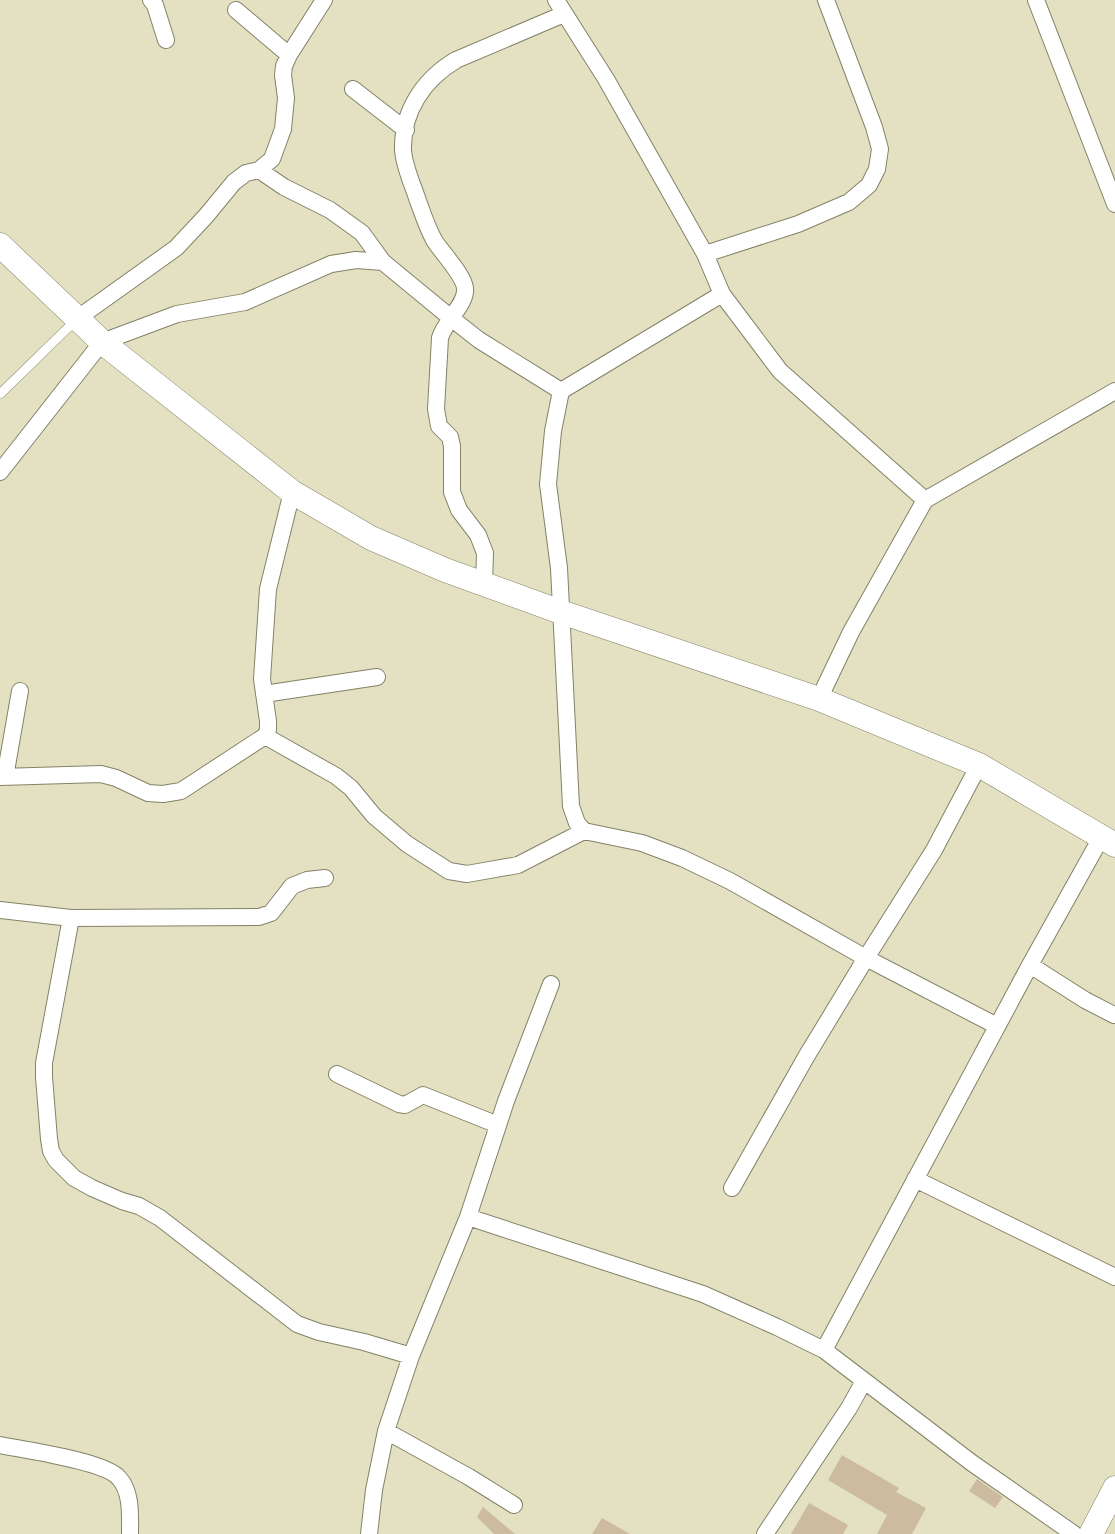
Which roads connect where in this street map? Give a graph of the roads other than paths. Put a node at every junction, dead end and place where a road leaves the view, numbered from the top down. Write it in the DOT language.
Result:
graph roads {
  1 [pos="151,0"];
  2 [pos="324,0"];
  3 [pos="826,0"];
  4 [pos="1036,0"];
  5 [pos="560,7"];
  6 [pos="236,10"];
  7 [pos="166,40"];
  8 [pos="289,55"];
  9 [pos="353,89"];
  10 [pos="406,130"];
  11 [pos="259,170"];
  12 [pos="1115,204"];
  13 [pos="0,245"];
  14 [pos="705,254"];
  15 [pos="384,262"];
  16 [pos="722,294"];
  17 [pos="78,318"];
  18 [pos="451,318"];
  19 [pos="102,342"];
  20 [pos="561,391"];
  21 [pos="1115,391"];
  22 [pos="0,394"];
  23 [pos="0,472"];
  24 [pos="292,492"];
  25 [pos="925,500"];
  26 [pos="484,584"];
  27 [pos="561,612"];
  28 [pos="377,678"];
  29 [pos="20,691"];
  30 [pos="264,694"];
  31 [pos="819,699"];
  32 [pos="265,736"];
  33 [pos="979,765"];
  34 [pos="3,777"];
  35 [pos="584,831"];
  36 [pos="1108,841"];
  37 [pos="326,878"];
  38 [pos="0,910"];
  39 [pos="71,918"];
  40 [pos="866,958"];
  41 [pos="1030,965"];
  42 [pos="551,984"];
  43 [pos="1114,1016"];
  44 [pos="997,1026"];
  45 [pos="337,1074"];
  46 [pos="498,1125"];
  47 [pos="915,1179"];
  48 [pos="732,1188"];
  49 [pos="468,1217"];
  50 [pos="1115,1277"];
  51 [pos="824,1350"];
  52 [pos="411,1356"];
  53 [pos="864,1381"];
  54 [pos="386,1432"];
  55 [pos="0,1445"];
  56 [pos="1115,1488"];
  57 [pos="514,1505"];
  58 [pos="130,1534"];
  59 [pos="369,1534"];
  60 [pos="765,1534"];
  61 [pos="1074,1534"];
  62 [pos="1091,1534"];
  1 -- 7 [label="street"];
  2 -- 8 [label="street"];
  3 -- 14 [label="street"];
  4 -- 12 [label="street"];
  5 -- 10 [label="street"];
  5 -- 14 [label="street"];
  6 -- 8 [label="street"];
  8 -- 11 [label="street"];
  9 -- 10 [label="street"];
  10 -- 18 [label="street"];
  11 -- 15 [label="street"];
  11 -- 17 [label="street"];
  13 -- 17 [label="street"];
  14 -- 16 [label="street"];
  15 -- 18 [label="street"];
  15 -- 19 [label="street"];
  16 -- 20 [label="street"];
  16 -- 25 [label="street"];
  17 -- 19 [label="street"];
  17 -- 22 [label="lane"];
  18 -- 20 [label="street"];
  18 -- 26 [label="street"];
  19 -- 23 [label="street"];
  19 -- 24 [label="street"];
  20 -- 27 [label="street"];
  21 -- 25 [label="street"];
  24 -- 26 [label="street"];
  24 -- 30 [label="street"];
  25 -- 31 [label="street"];
  26 -- 27 [label="street"];
  27 -- 31 [label="street"];
  27 -- 35 [label="street"];
  28 -- 30 [label="street"];
  29 -- 34 [label="street"];
  30 -- 32 [label="street"];
  31 -- 33 [label="street"];
  32 -- 34 [label="street"];
  32 -- 35 [label="street"];
  33 -- 36 [label="street"];
  33 -- 40 [label="street"];
  35 -- 40 [label="street"];
  36 -- 41 [label="street"];
  37 -- 39 [label="street"];
  38 -- 39 [label="street"];
  39 -- 52 [label="street"];
  40 -- 44 [label="street"];
  40 -- 48 [label="street"];
  41 -- 43 [label="street"];
  41 -- 44 [label="street"];
  42 -- 46 [label="street"];
  44 -- 47 [label="street"];
  45 -- 46 [label="street"];
  46 -- 49 [label="street"];
  47 -- 50 [label="street"];
  47 -- 51 [label="street"];
  49 -- 51 [label="street"];
  49 -- 52 [label="street"];
  51 -- 53 [label="street"];
  52 -- 54 [label="street"];
  53 -- 60 [label="street"];
  53 -- 61 [label="street"];
  54 -- 57 [label="street"];
  54 -- 59 [label="street"];
  55 -- 58 [label="street"];
  56 -- 62 [label="street"];
}
